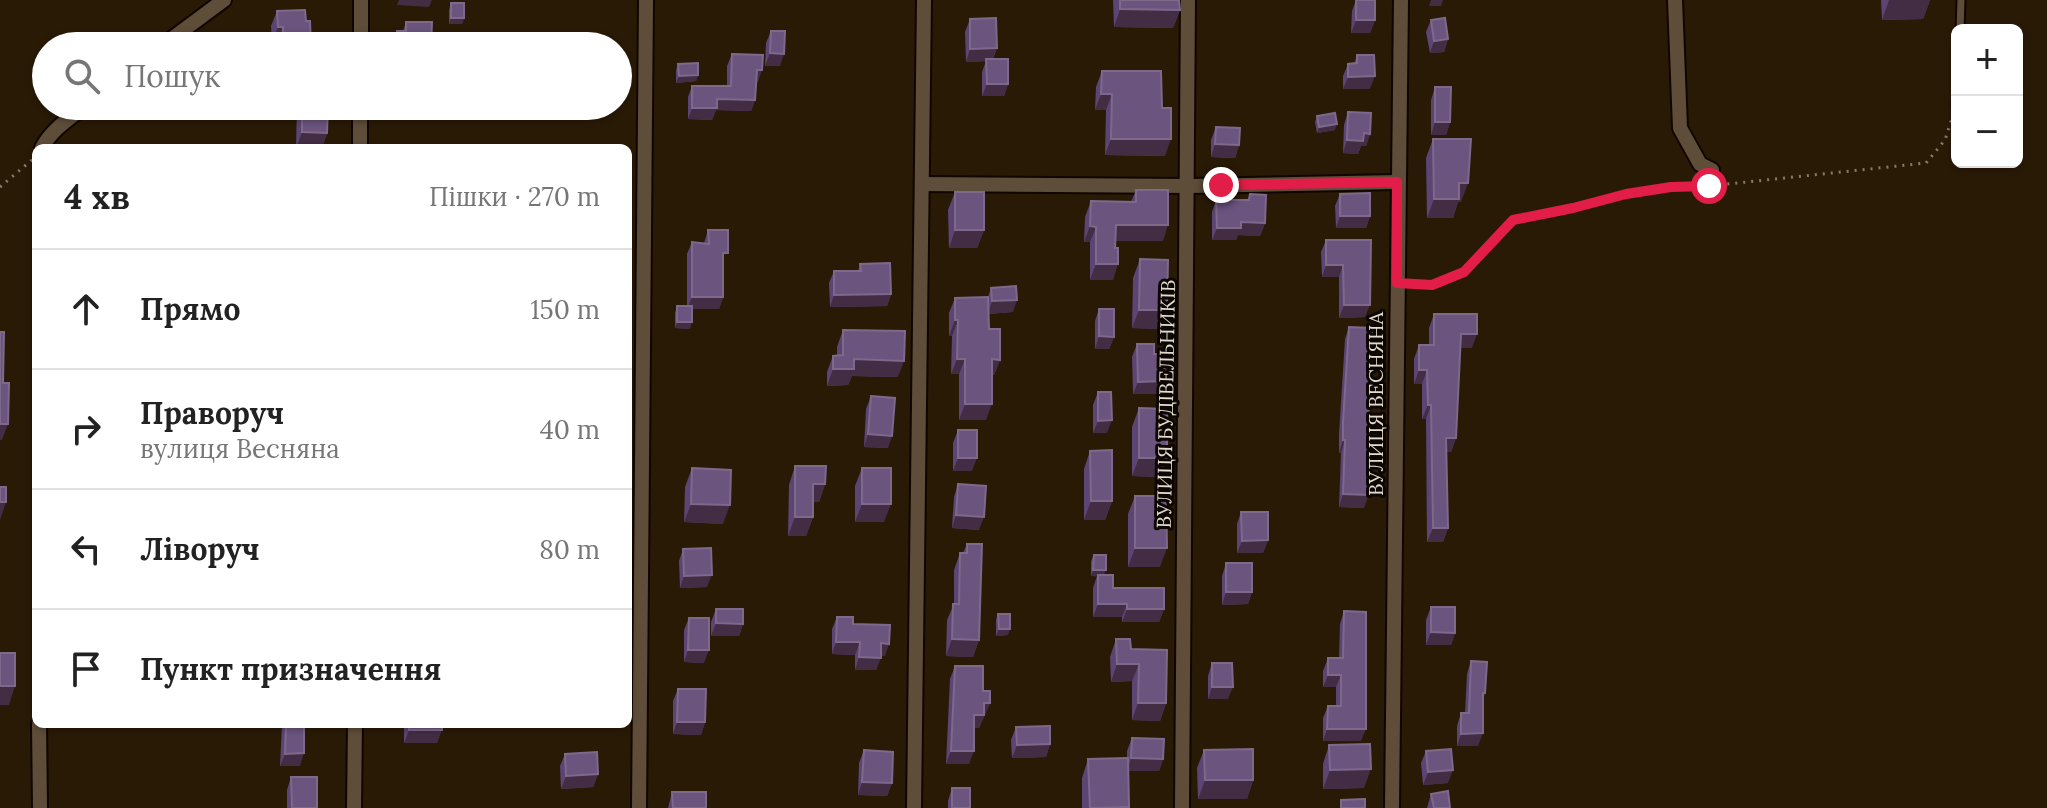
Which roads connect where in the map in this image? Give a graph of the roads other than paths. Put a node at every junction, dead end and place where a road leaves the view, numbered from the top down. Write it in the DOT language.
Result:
graph roads {
  1 [pos="224,0"];
  2 [pos="361,0"];
  3 [pos="646,0"];
  4 [pos="924,0"];
  5 [pos="1188,0"];
  6 [pos="1401,0"];
  7 [pos="1675,0"];
  8 [pos="1961,0"];
  9 [pos="1960,24"];
  10 [pos="181,32"];
  11 [pos="361,32"];
  12 [pos="68,120"];
  13 [pos="360,120"];
  14 [pos="44,144"];
  15 [pos="360,144"];
  16 [pos="1712,170"];
  17 [pos="1397,182"];
  18 [pos="923,184"];
  19 [pos="1189,186"];
  20 [pos="39,728"];
  21 [pos="355,728"];
  22 [pos="40,808"];
  23 [pos="354,808"];
  24 [pos="639,808"];
  25 [pos="914,808"];
  26 [pos="1182,808"];
  27 [pos="1392,808"];
  1 -- 10 [label="street"];
  2 -- 11 [label="street"];
  3 -- 24 [label="street"];
  4 -- 18 [label="street"];
  5 -- 19 [label="street, ВУЛИЦЯ БУДІВЕЛЬНИКІВ"];
  6 -- 17 [label="street, ВУЛИЦЯ ВЕСНЯНА"];
  7 -- 16 [label="street"];
  8 -- 9 [label="lane"];
  12 -- 14 [label="street"];
  13 -- 15 [label="street"];
  17 -- 19 [label="street"];
  17 -- 27 [label="street, ВУЛИЦЯ ВЕСНЯНА"];
  18 -- 19 [label="street"];
  18 -- 25 [label="street"];
  19 -- 26 [label="street, ВУЛИЦЯ БУДІВЕЛЬНИКІВ"];
  20 -- 22 [label="street"];
  21 -- 23 [label="street"];
}
